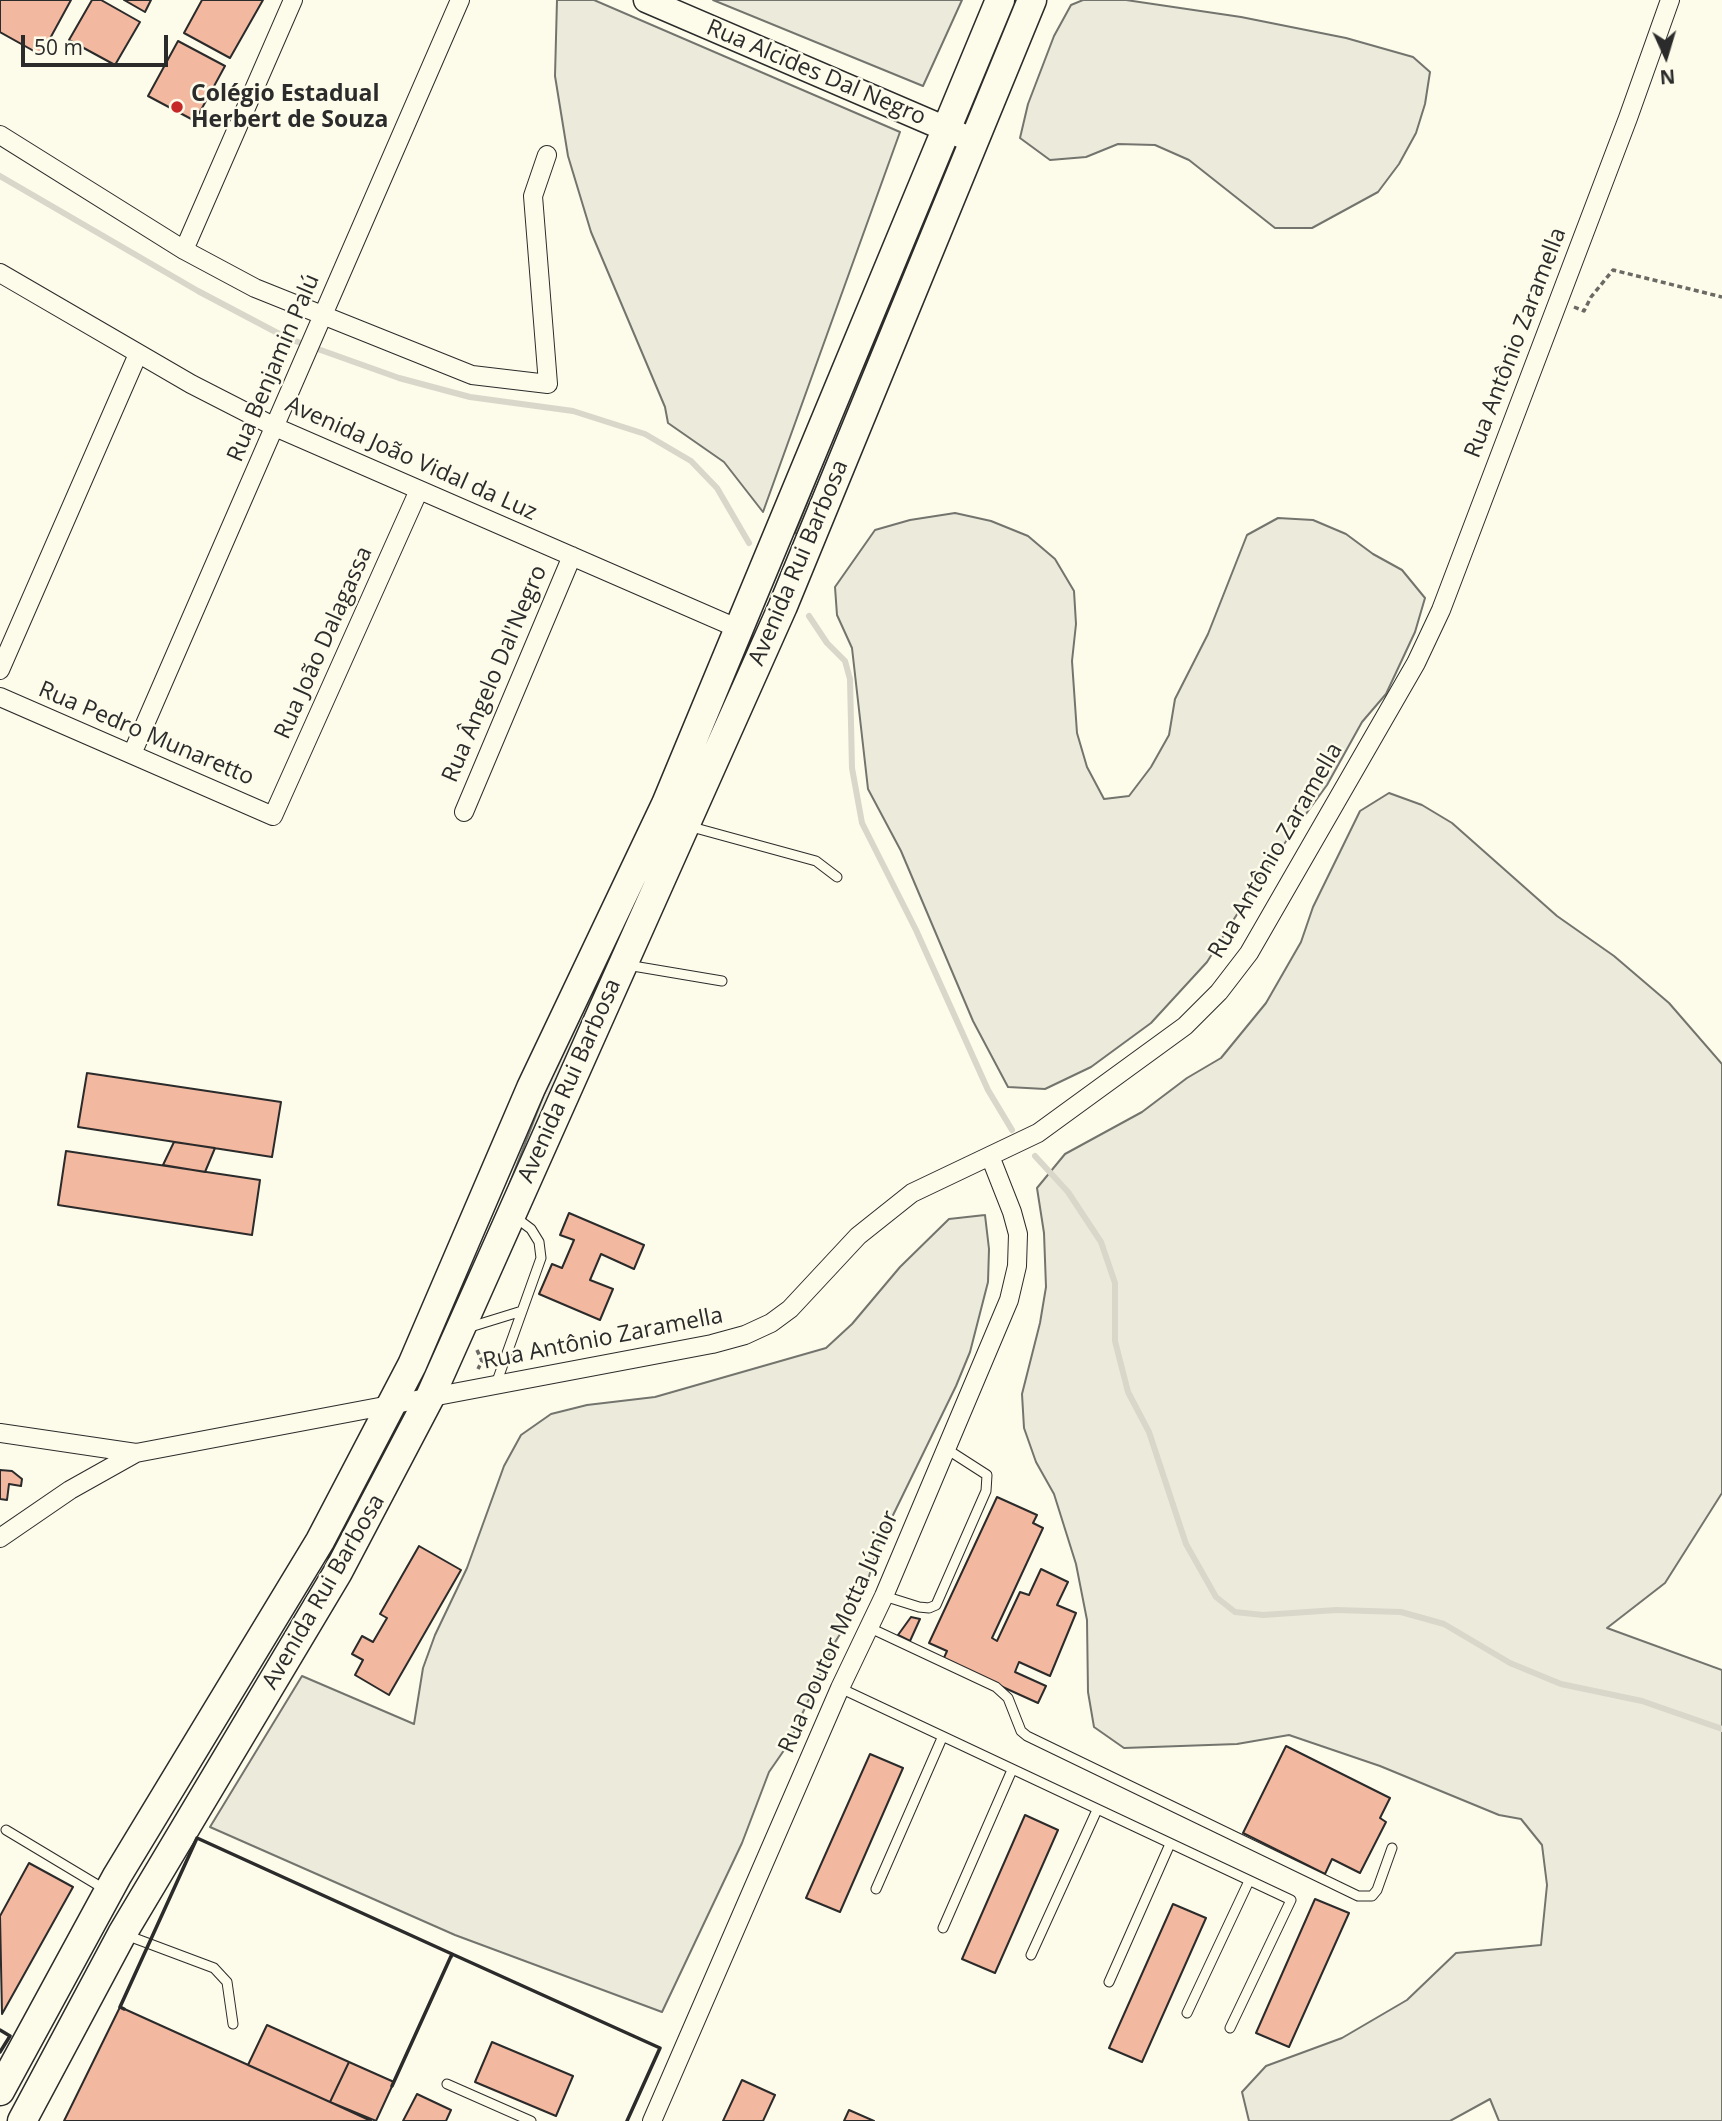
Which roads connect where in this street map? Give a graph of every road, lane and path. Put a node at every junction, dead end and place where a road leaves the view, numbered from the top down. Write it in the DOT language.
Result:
graph roads {
  1 [pos="293,0"];
  2 [pos="460,0"];
  3 [pos="646,0"];
  4 [pos="1000,0"];
  5 [pos="1032,0"];
  6 [pos="1670,0"];
  7 [pos="947,129"];
  8 [pos="0,135"];
  9 [pos="974,141"];
  10 [pos="547,155"];
  11 [pos="184,250"];
  12 [pos="1,276"];
  13 [pos="1722,297"];
  14 [pos="1558,302"];
  15 [pos="320,323"];
  16 [pos="138,354"];
  17 [pos="275,427"];
  18 [pos="419,490"];
  19 [pos="572,556"];
  20 [pos="739,629"];
  21 [pos="0,670"];
  22 [pos="0,697"];
  23 [pos="132,754"];
  24 [pos="464,811"];
  25 [pos="273,816"];
  26 [pos="685,825"];
  27 [pos="837,877"];
  28 [pos="622,964"];
  29 [pos="722,981"];
  30 [pos="990,1156"];
  31 [pos="510,1214"];
  32 [pos="522,1311"];
  33 [pos="469,1337"];
  34 [pos="482,1361"];
  35 [pos="496,1385"];
  36 [pos="430,1397"];
  37 [pos="392,1405"];
  38 [pos="0,1433"];
  39 [pos="946,1448"];
  40 [pos="136,1453"];
  41 [pos="0,1538"];
  42 [pos="884,1596"];
  43 [pos="867,1627"];
  44 [pos="840,1688"];
  45 [pos="942,1738"];
  46 [pos="1012,1770"];
  47 [pos="1097,1810"];
  48 [pos="6,1830"];
  49 [pos="1170,1844"];
  50 [pos="1392,1848"];
  51 [pos="1249,1881"];
  52 [pos="876,1889"];
  53 [pos="108,1891"];
  54 [pos="943,1928"];
  55 [pos="122,1934"];
  56 [pos="1031,1955"];
  57 [pos="1109,1982"];
  58 [pos="1187,2013"];
  59 [pos="233,2024"];
  60 [pos="1230,2028"];
  61 [pos="7,2061"];
  62 [pos="447,2084"];
  63 [pos="0,2091"];
  64 [pos="13,2121"];
  65 [pos="22,2121"];
  66 [pos="531,2121"];
  67 [pos="652,2121"];
  1 -- 11 [label="street"];
  2 -- 15 [label="street, Rua Benjamin Palú"];
  3 -- 7 [label="main road, Rua Alcides Dal Negro"];
  4 -- 7 [label="main road, Avenida Rui Barbosa"];
  5 -- 9 [label="main road, Avenida Rui Barbosa"];
  6 -- 14 [label="street, Rua Antônio Zaramella"];
  7 -- 9 [label="main road, Rua Alcides Dal Negro"];
  7 -- 20 [label="main road, Avenida Rui Barbosa"];
  8 -- 11 [label="street"];
  9 -- 26 [label="main road, Avenida Rui Barbosa"];
  10 -- 15 [label="street"];
  11 -- 15 [label="street"];
  12 -- 16 [label="street, Avenida João Vidal da Luz"];
  13 -- 14 [label="path"];
  14 -- 30 [label="street, Rua Antônio Zaramella"];
  15 -- 17 [label="street, Rua Benjamin Palú"];
  16 -- 17 [label="street, Avenida João Vidal da Luz"];
  16 -- 21 [label="street"];
  17 -- 18 [label="street, Avenida João Vidal da Luz"];
  17 -- 23 [label="street, Rua Benjamin Palú"];
  18 -- 19 [label="street, Avenida João Vidal da Luz"];
  18 -- 25 [label="street, Rua João Dalagassa"];
  19 -- 20 [label="street, Avenida João Vidal da Luz"];
  19 -- 24 [label="street, Rua Ângelo Dal'Negro"];
  20 -- 37 [label="main road, Avenida Rui Barbosa"];
  22 -- 23 [label="street, Rua Pedro Munaretto"];
  23 -- 25 [label="street, Rua Pedro Munaretto"];
  26 -- 27 [label="lane"];
  26 -- 28 [label="main road, Avenida Rui Barbosa"];
  28 -- 29 [label="lane"];
  28 -- 31 [label="main road, Avenida Rui Barbosa"];
  30 -- 35 [label="street, Rua Antônio Zaramella"];
  30 -- 39 [label="street, Rua Doutor Motta Júnior"];
  31 -- 32 [label="lane"];
  31 -- 33 [label="main road, Avenida Rui Barbosa"];
  32 -- 33 [label="lane"];
  32 -- 35 [label="lane"];
  33 -- 34 [label="path"];
  33 -- 36 [label="main road, Avenida Rui Barbosa"];
  35 -- 36 [label="street, Rua Antônio Zaramella"];
  36 -- 37 [label="street, Rua Antônio Zaramella"];
  36 -- 55 [label="main road, Avenida Rui Barbosa"];
  37 -- 40 [label="street, Rua Antônio Zaramella"];
  37 -- 53 [label="main road, Avenida Rui Barbosa"];
  38 -- 40 [label="street"];
  39 -- 42 [label="street, Rua Doutor Motta Júnior"];
  39 -- 42 [label="lane"];
  40 -- 41 [label="street"];
  42 -- 43 [label="street, Rua Doutor Motta Júnior"];
  43 -- 44 [label="street, Rua Doutor Motta Júnior"];
  43 -- 50 [label="lane"];
  44 -- 45 [label="lane"];
  44 -- 67 [label="street, Rua Doutor Motta Júnior"];
  45 -- 46 [label="lane"];
  45 -- 52 [label="lane"];
  46 -- 47 [label="lane"];
  46 -- 54 [label="lane"];
  47 -- 49 [label="lane"];
  47 -- 56 [label="lane"];
  48 -- 53 [label="lane"];
  49 -- 51 [label="lane"];
  49 -- 57 [label="lane"];
  51 -- 58 [label="lane"];
  51 -- 60 [label="lane"];
  53 -- 61 [label="main road, Avenida Rui Barbosa"];
  55 -- 59 [label="lane"];
  55 -- 65 [label="main road, Avenida Rui Barbosa"];
  61 -- 63 [label="main road, Avenida Rui Barbosa"];
  61 -- 64 [label="main road"];
  62 -- 66 [label="lane"];
}
